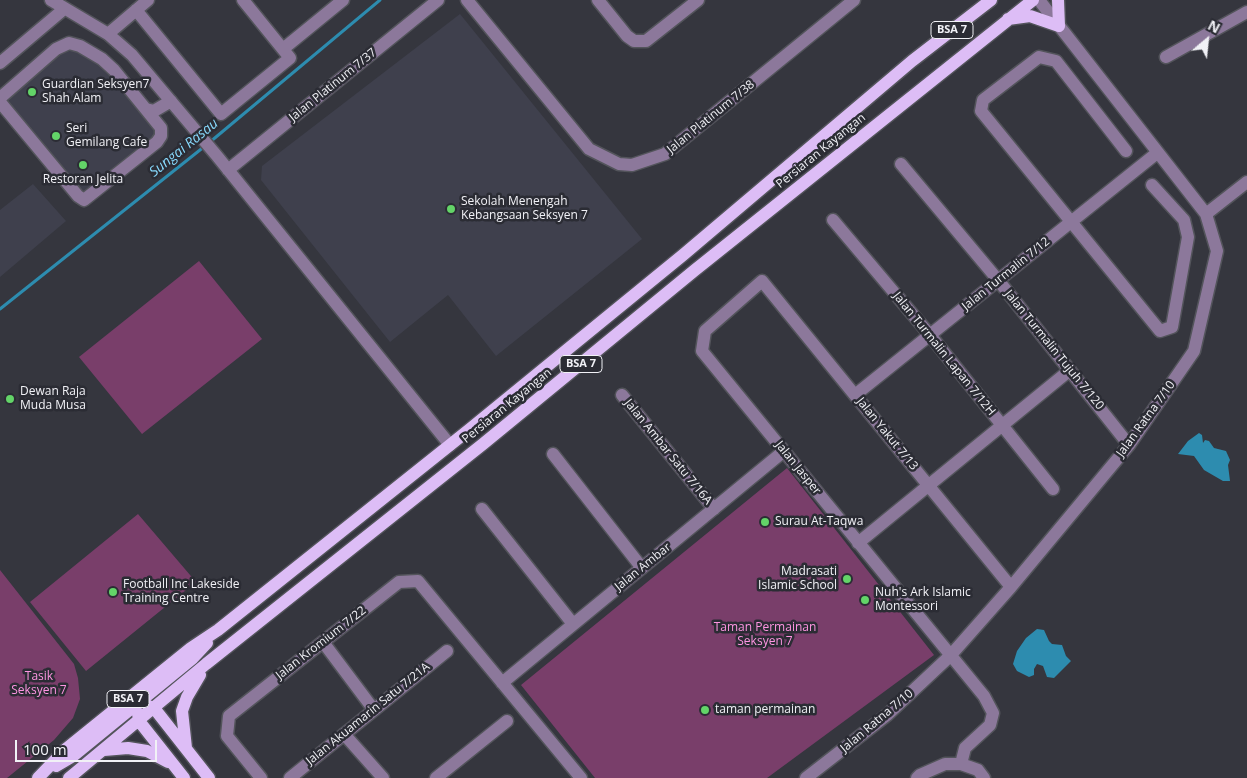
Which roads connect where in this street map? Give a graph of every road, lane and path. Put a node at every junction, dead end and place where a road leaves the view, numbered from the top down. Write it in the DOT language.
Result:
graph roads {
  1 [pos="52,0"];
  2 [pos="148,0"];
  3 [pos="243,0"];
  4 [pos="343,0"];
  5 [pos="438,0"];
  6 [pos="467,0"];
  7 [pos="598,0"];
  8 [pos="698,0"];
  9 [pos="854,0"];
  10 [pos="991,0"];
  11 [pos="1033,0"];
  12 [pos="1039,0"];
  13 [pos="1058,0"];
  14 [pos="64,9"];
  15 [pos="136,10"];
  16 [pos="1247,12"];
  17 [pos="1008,19"];
  18 [pos="1059,26"];
  19 [pos="108,34"];
  20 [pos="287,53"];
  21 [pos="1166,56"];
  22 [pos="0,63"];
  23 [pos="0,98"];
  24 [pos="0,102"];
  25 [pos="173,103"];
  26 [pos="146,109"];
  27 [pos="159,125"];
  28 [pos="1126,150"];
  29 [pos="1157,153"];
  30 [pos="901,164"];
  31 [pos="228,170"];
  32 [pos="1247,182"];
  33 [pos="1152,185"];
  34 [pos="1206,214"];
  35 [pos="833,220"];
  36 [pos="1071,222"];
  37 [pos="998,280"];
  38 [pos="930,335"];
  39 [pos="702,351"];
  40 [pos="1070,370"];
  41 [pos="622,395"];
  42 [pos="855,395"];
  43 [pos="1002,425"];
  44 [pos="450,445"];
  45 [pos="1129,445"];
  46 [pos="784,452"];
  47 [pos="553,454"];
  48 [pos="929,486"];
  49 [pos="1053,489"];
  50 [pos="482,509"];
  51 [pos="714,509"];
  52 [pos="858,543"];
  53 [pos="642,568"];
  54 [pos="1011,587"];
  55 [pos="573,624"];
  56 [pos="218,630"];
  57 [pos="323,642"];
  58 [pos="447,651"];
  59 [pos="950,656"];
  60 [pos="206,664"];
  61 [pos="502,683"];
  62 [pos="138,703"];
  63 [pos="154,708"];
  64 [pos="374,710"];
  65 [pos="139,721"];
  66 [pos="507,721"];
  67 [pos="344,734"];
  68 [pos="186,749"];
  69 [pos="104,750"];
  70 [pos="172,764"];
  71 [pos="961,764"];
  72 [pos="41,776"];
  73 [pos="69,778"];
  74 [pos="184,778"];
  75 [pos="209,778"];
  76 [pos="261,778"];
  77 [pos="290,778"];
  78 [pos="383,778"];
  79 [pos="436,778"];
  80 [pos="581,778"];
  81 [pos="807,778"];
  82 [pos="917,778"];
  83 [pos="984,778"];
  1 -- 14 [label="street"];
  2 -- 15 [label="street"];
  3 -- 20 [label="street"];
  4 -- 20 [label="street"];
  5 -- 31 [label="street, Jalan Platinum 7/37"];
  6 -- 9 [label="street, Jalan Platinum 7/38"];
  7 -- 8 [label="street"];
  10 -- 44 [label="main road, Persiaran Kayangan / BSA 7"];
  11 -- 17 [label="main road, Persiaran Kayangan / BSA 7"];
  12 -- 18 [label="street, Jalan Ratna 7/10"];
  13 -- 18 [label="main road"];
  14 -- 19 [label="street"];
  14 -- 22 [label="street"];
  15 -- 19 [label="street"];
  15 -- 20 [label="street"];
  16 -- 21 [label="street"];
  17 -- 18 [label="main road"];
  17 -- 60 [label="main road, Persiaran Kayangan / BSA 7"];
  18 -- 29 [label="street, Jalan Ratna 7/10"];
  19 -- 25 [label="street"];
  23 -- 26 [label="street"];
  24 -- 27 [label="street"];
  25 -- 26 [label="street"];
  25 -- 27 [label="street"];
  25 -- 31 [label="street"];
  26 -- 27 [label="street"];
  28 -- 36 [label="street"];
  29 -- 34 [label="street, Jalan Ratna 7/10"];
  29 -- 36 [label="street, Jalan Turmalin 7/12"];
  30 -- 37 [label="street, Jalan Turmalin Tujuh 7/120"];
  31 -- 44 [label="street"];
  32 -- 34 [label="street"];
  33 -- 36 [label="street"];
  34 -- 45 [label="street, Jalan Ratna 7/10"];
  35 -- 38 [label="street, Jalan Turmalin Lapan 7/12H"];
  36 -- 37 [label="street, Jalan Turmalin 7/12"];
  37 -- 38 [label="street, Jalan Turmalin 7/12"];
  37 -- 40 [label="street, Jalan Turmalin Tujuh 7/120"];
  38 -- 42 [label="street, Jalan Turmalin 7/12"];
  38 -- 43 [label="street, Jalan Turmalin Lapan 7/12H"];
  39 -- 42 [label="street, Jalan Yakut 7/13"];
  39 -- 46 [label="street, Jalan Jasper"];
  40 -- 43 [label="street"];
  40 -- 45 [label="street, Jalan Turmalin Tujuh 7/120"];
  41 -- 51 [label="street, Jalan Ambar Satu 7/16A"];
  42 -- 48 [label="street, Jalan Yakut 7/13"];
  43 -- 48 [label="street"];
  43 -- 49 [label="street, Jalan Turmalin Lapan 7/12H"];
  44 -- 56 [label="main road, Persiaran Kayangan / BSA 7"];
  45 -- 54 [label="street, Jalan Ratna 7/10"];
  46 -- 51 [label="street, Jalan Ambar"];
  46 -- 52 [label="street, Jalan Jasper"];
  47 -- 53 [label="street"];
  48 -- 52 [label="street"];
  48 -- 54 [label="street, Jalan Yakut 7/13"];
  50 -- 55 [label="street"];
  51 -- 53 [label="street, Jalan Ambar"];
  52 -- 59 [label="street, Jalan Jasper"];
  53 -- 55 [label="street, Jalan Ambar"];
  54 -- 59 [label="street, Jalan Ratna 7/10"];
  55 -- 61 [label="street, Jalan Ambar"];
  56 -- 62 [label="main road"];
  56 -- 72 [label="main road, Persiaran Kayangan / BSA 7"];
  57 -- 61 [label="street, Jalan Kromium 7/22"];
  57 -- 64 [label="street"];
  57 -- 76 [label="street, Jalan Kromium 7/22"];
  58 -- 64 [label="street, Jalan Akuamarin Satu 7/21A"];
  59 -- 71 [label="street, Jalan Jasper"];
  59 -- 81 [label="street, Jalan Ratna 7/10"];
  60 -- 63 [label="main road, Persiaran Kayangan / BSA 7"];
  60 -- 68 [label="main road"];
  61 -- 80 [label="street"];
  62 -- 63 [label="main road"];
  62 -- 65 [label="main road"];
  62 -- 72 [label="main road"];
  63 -- 65 [label="main road, Persiaran Kayangan / BSA 7"];
  63 -- 68 [label="main road"];
  64 -- 67 [label="street, Jalan Akuamarin Satu 7/21A"];
  65 -- 69 [label="main road, Persiaran Kayangan / BSA 7"];
  65 -- 70 [label="main road"];
  66 -- 79 [label="street"];
  67 -- 77 [label="street, Jalan Akuamarin Satu 7/21A"];
  67 -- 78 [label="street"];
  68 -- 75 [label="main road"];
  69 -- 70 [label="main road"];
  69 -- 73 [label="main road, Persiaran Kayangan / BSA 7"];
  70 -- 74 [label="main road"];
  71 -- 82 [label="street"];
  71 -- 83 [label="street"];
}
